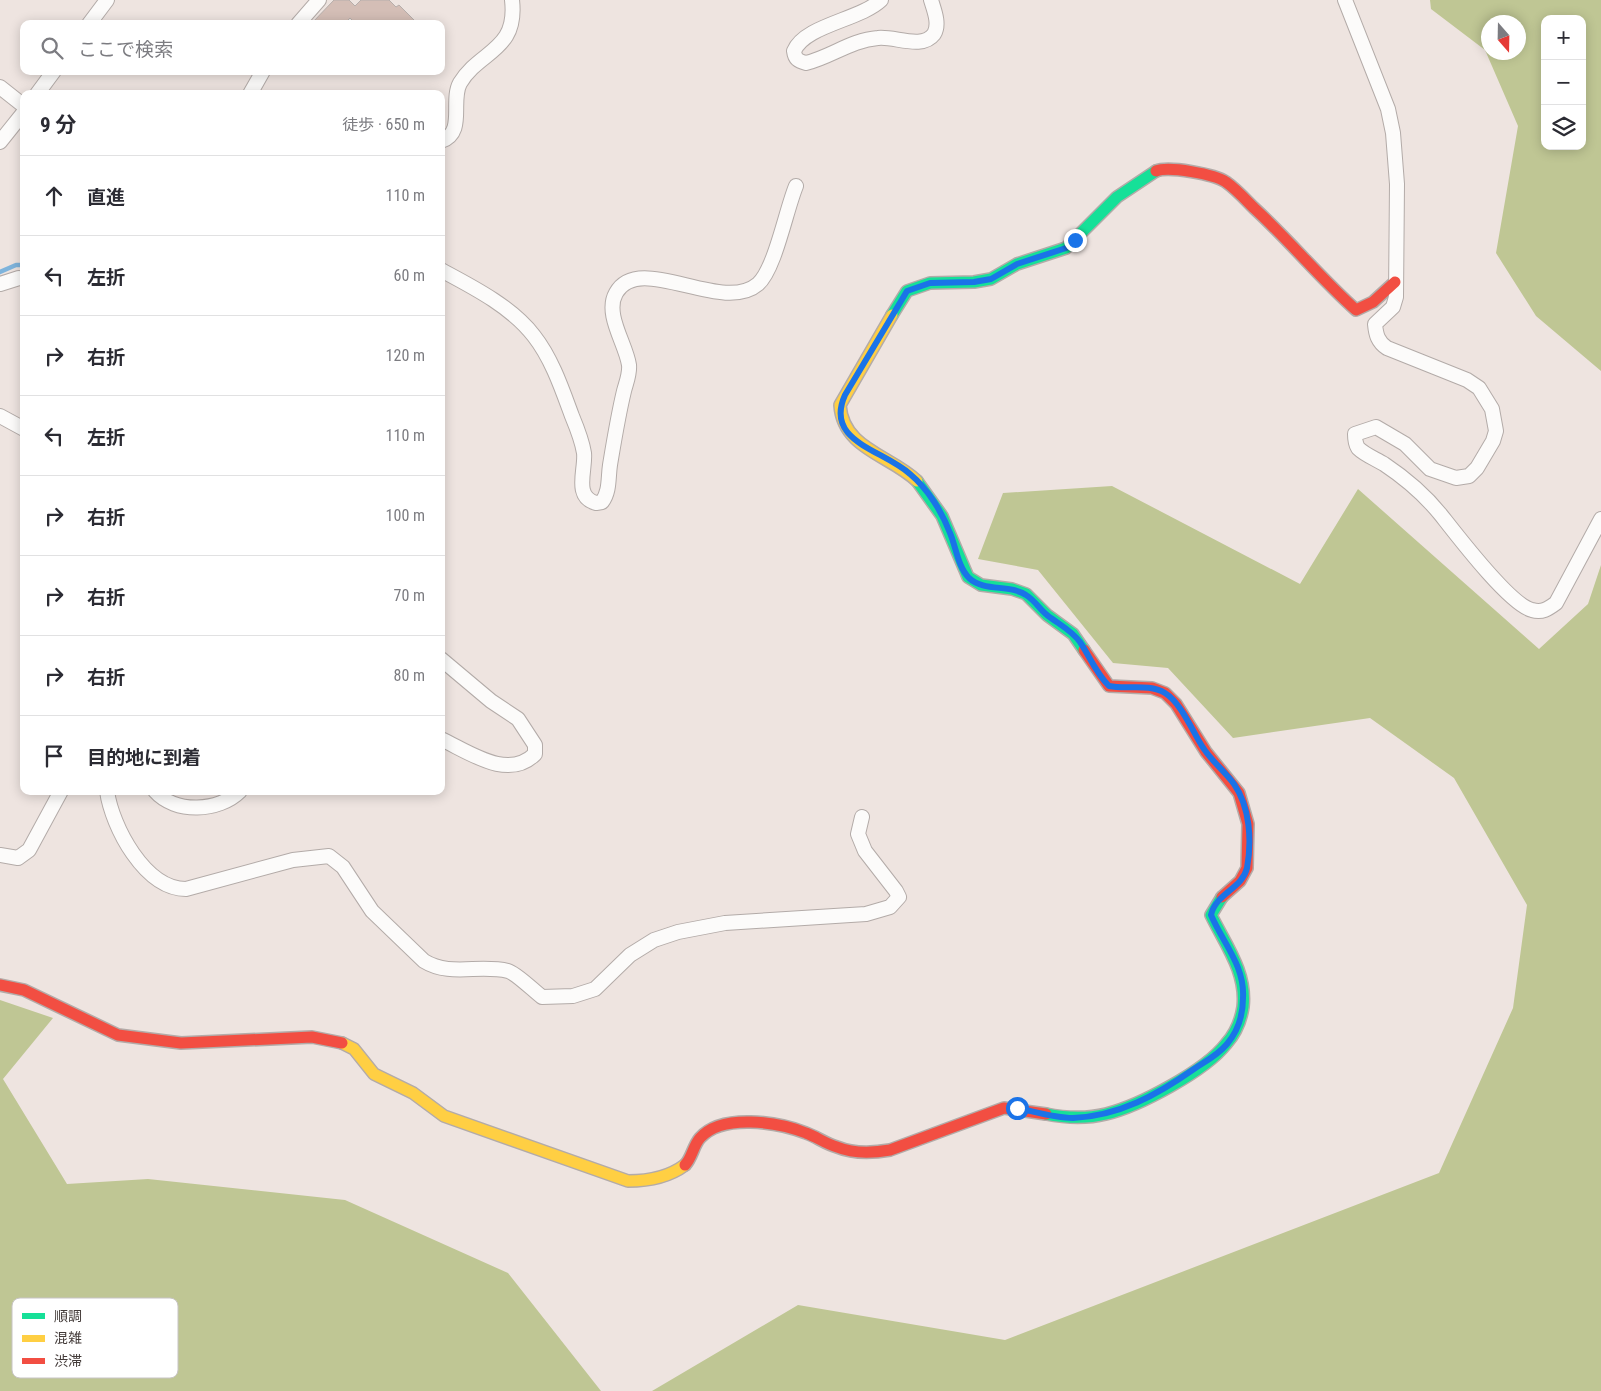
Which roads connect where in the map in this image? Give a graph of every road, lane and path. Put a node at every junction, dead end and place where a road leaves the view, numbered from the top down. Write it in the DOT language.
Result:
graph roads {
  1 [pos="107,0"];
  2 [pos="320,0"];
  3 [pos="512,0"];
  4 [pos="881,0"];
  5 [pos="931,0"];
  6 [pos="1345,0"];
  7 [pos="92,20"];
  8 [pos="302,20"];
  9 [pos="51,75"];
  10 [pos="261,75"];
  11 [pos="0,88"];
  12 [pos="41,90"];
  13 [pos="252,90"];
  14 [pos="20,103"];
  15 [pos="20,117"];
  16 [pos="445,138"];
  17 [pos="0,142"];
  18 [pos="796,186"];
  19 [pos="445,272"];
  20 [pos="20,278"];
  21 [pos="1395,282"];
  22 [pos="0,284"];
  23 [pos="0,416"];
  24 [pos="20,427"];
  25 [pos="1601,519"];
  26 [pos="445,662"];
  27 [pos="445,741"];
  28 [pos="59,795"];
  29 [pos="107,795"];
  30 [pos="160,795"];
  31 [pos="234,795"];
  32 [pos="862,817"];
  33 [pos="0,855"];
  34 [pos="0,985"];
  1 -- 7 [label="street"];
  2 -- 8 [label="street"];
  3 -- 16 [label="street"];
  4 -- 5 [label="street"];
  6 -- 21 [label="street"];
  9 -- 12 [label="street"];
  10 -- 13 [label="street"];
  11 -- 14 [label="street"];
  15 -- 17 [label="street"];
  18 -- 19 [label="street"];
  20 -- 22 [label="street"];
  21 -- 25 [label="street"];
  21 -- 34 [label="street"];
  23 -- 24 [label="street"];
  26 -- 27 [label="street"];
  28 -- 33 [label="street"];
  29 -- 32 [label="street"];
  30 -- 31 [label="street"];
}
